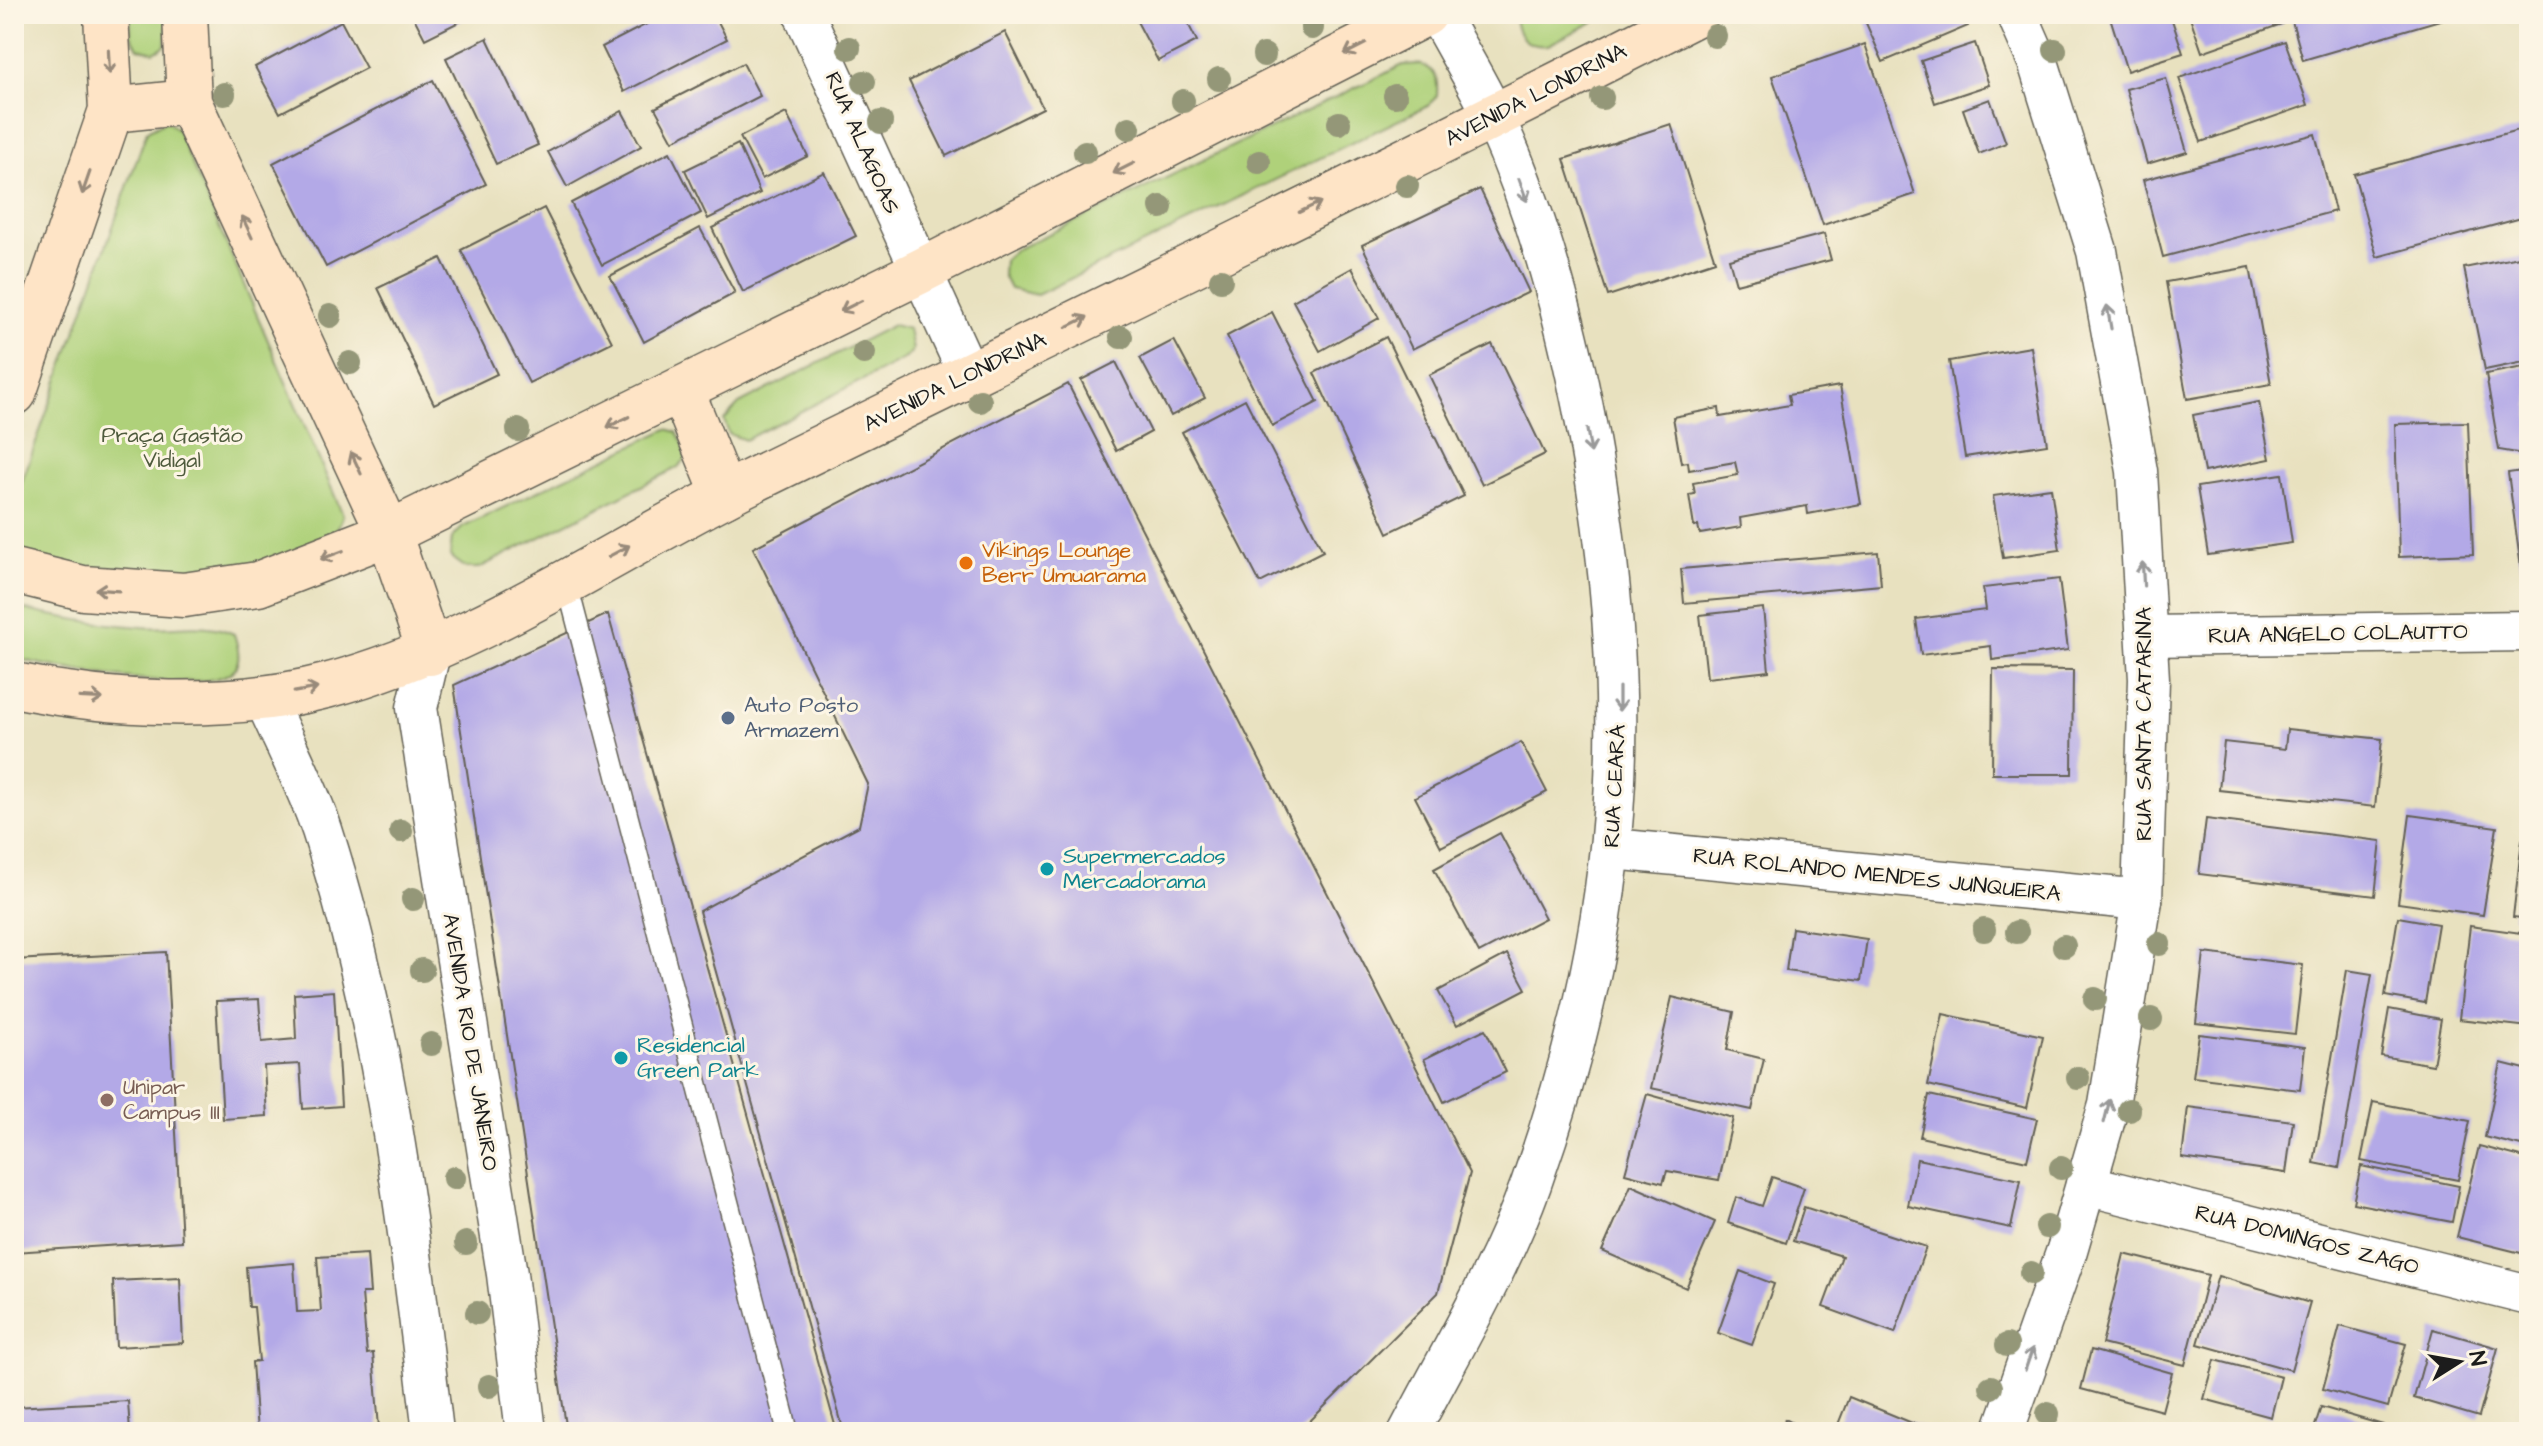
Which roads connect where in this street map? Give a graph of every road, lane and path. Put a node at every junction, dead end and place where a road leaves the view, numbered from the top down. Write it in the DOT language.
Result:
graph roads {
  1 [pos="106,14"];
  2 [pos="185,14"];
  3 [pos="804,14"];
  4 [pos="1425,14"];
  5 [pos="1438,14"];
  6 [pos="1696,14"];
  7 [pos="2017,14"];
  8 [pos="189,102"];
  9 [pos="111,110"];
  10 [pos="1494,117"];
  11 [pos="921,271"];
  12 [pos="969,375"];
  13 [pos="682,391"];
  14 [pos="14,393"];
  15 [pos="724,495"];
  16 [pos="389,533"];
  17 [pos="14,571"];
  18 [pos="566,580"];
  19 [pos="2529,631"];
  20 [pos="2147,636"];
  21 [pos="430,653"];
  22 [pos="14,685"];
  23 [pos="264,697"];
  24 [pos="1613,849"];
  25 [pos="2142,900"];
  26 [pos="2086,1185"];
  27 [pos="2529,1295"];
  28 [pos="433,1432"];
  29 [pos="526,1432"];
  30 [pos="788,1432"];
  31 [pos="1409,1432"];
  32 [pos="2003,1432"];
  1 -- 9 [label="main road, one-way"];
  2 -- 8 [label="main road"];
  3 -- 11 [label="street, RUA ALAGOAS"];
  4 -- 11 [label="main road, one-way"];
  5 -- 10 [label="street, RUA CEARÁ"];
  6 -- 10 [label="main road, AVENIDA LONDRINA"];
  20 -- 7 [label="street, RUA SANTA CATARINA, one-way"];
  8 -- 9 [label="main road"];
  16 -- 8 [label="main road, one-way"];
  9 -- 14 [label="main road, one-way"];
  12 -- 10 [label="main road, AVENIDA LONDRINA, one-way"];
  10 -- 24 [label="street, RUA CEARÁ, one-way"];
  11 -- 12 [label="street, RUA ALAGOAS"];
  11 -- 13 [label="main road, one-way"];
  12 -- 15 [label="main road, AVENIDA LONDRINA"];
  13 -- 15 [label="main road"];
  13 -- 16 [label="main road, one-way"];
  18 -- 15 [label="main road, AVENIDA LONDRINA, one-way"];
  16 -- 17 [label="main road, one-way"];
  16 -- 21 [label="main road"];
  18 -- 21 [label="main road, AVENIDA LONDRINA"];
  18 -- 30 [label="lane"];
  19 -- 20 [label="street, RUA ANGELO COLAUTTO"];
  20 -- 25 [label="street, RUA SANTA CATARINA"];
  23 -- 21 [label="main road, AVENIDA LONDRINA, one-way"];
  21 -- 29 [label="street, AVENIDA RIO DE JANEIRO"];
  22 -- 23 [label="main road, AVENIDA LONDRINA, one-way"];
  23 -- 28 [label="street"];
  24 -- 25 [label="street, RUA ROLANDO MENDES JUNQUEIRA"];
  24 -- 31 [label="street, RUA CEARÁ"];
  26 -- 25 [label="street, RUA SANTA CATARINA, one-way"];
  26 -- 27 [label="street, RUA DOMINGOS ZAGO"];
  32 -- 26 [label="street, RUA SANTA CATARINA, one-way"];
}
